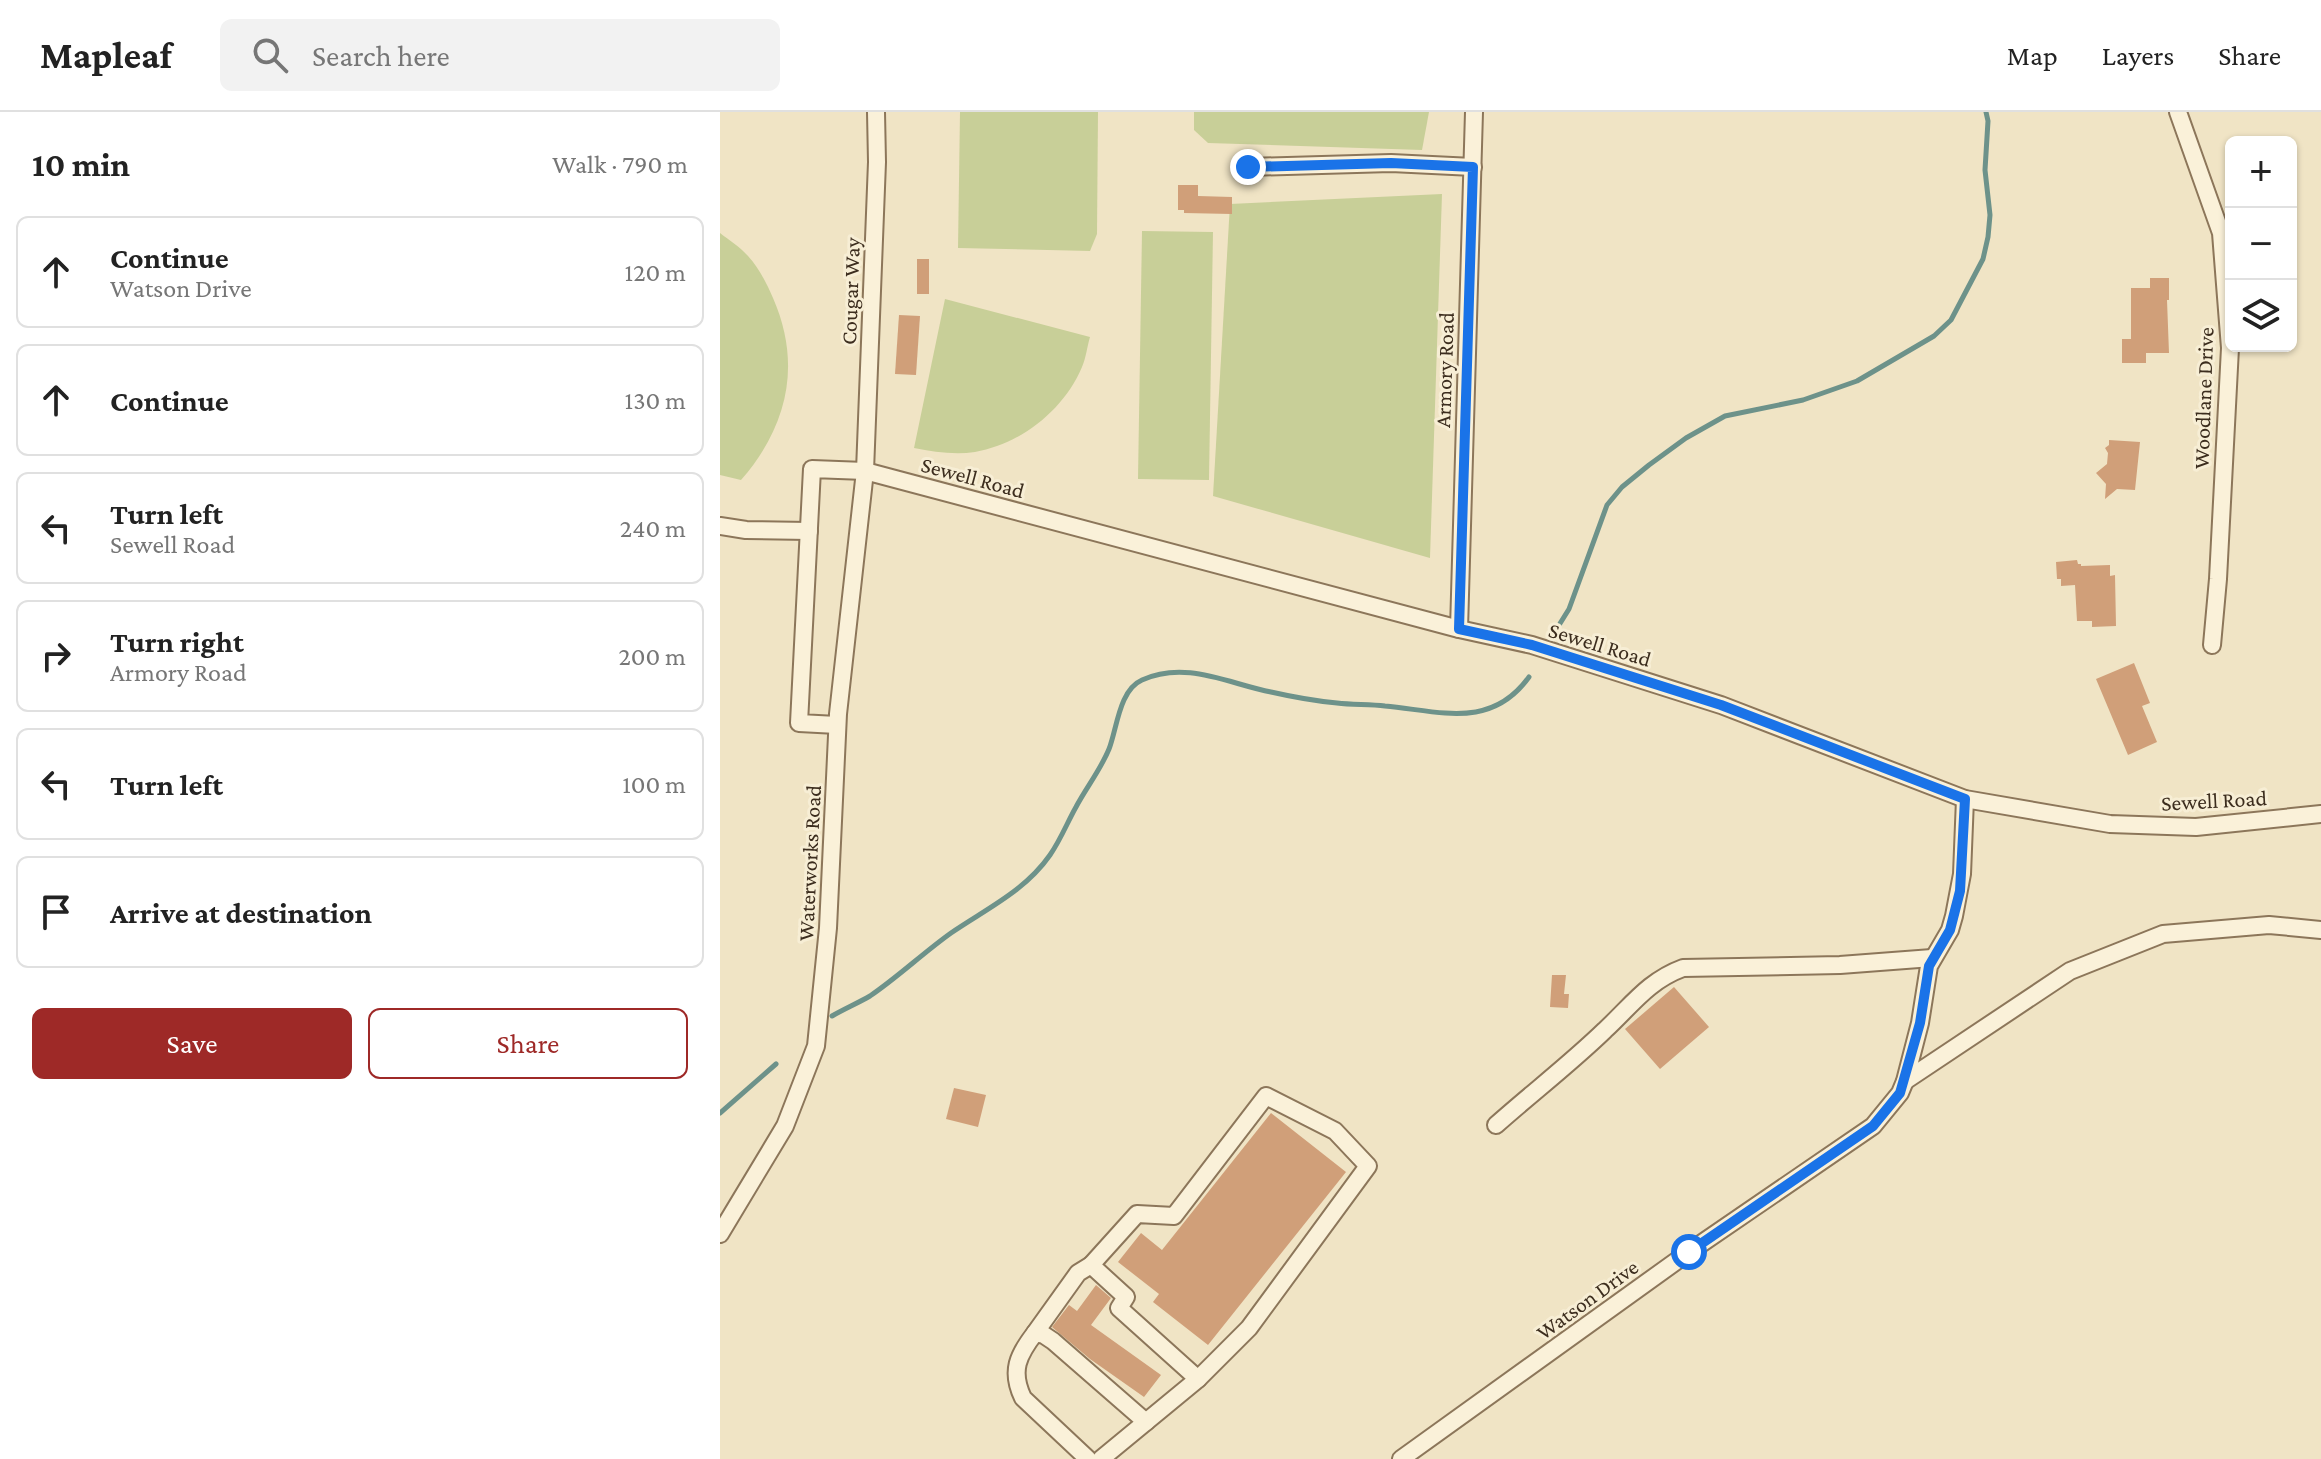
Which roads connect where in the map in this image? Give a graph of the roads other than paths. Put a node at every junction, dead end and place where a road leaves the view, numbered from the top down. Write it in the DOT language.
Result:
graph roads {
  1 [pos="876,112"];
  2 [pos="1474,112"];
  3 [pos="2178,112"];
  4 [pos="1248,167"];
  5 [pos="1473,167"];
  6 [pos="865,471"];
  7 [pos="720,526"];
  8 [pos="809,531"];
  9 [pos="1459,629"];
  10 [pos="2212,645"];
  11 [pos="837,725"];
  12 [pos="1965,799"];
  13 [pos="2321,814"];
  14 [pos="2321,930"];
  15 [pos="1932,958"];
  16 [pos="1905,1081"];
  17 [pos="1496,1125"];
  18 [pos="720,1234"];
  19 [pos="1091,1265"];
  20 [pos="1035,1333"];
  21 [pos="1198,1379"];
  22 [pos="1146,1422"];
  23 [pos="1088,1459"];
  24 [pos="1101,1459"];
  25 [pos="1401,1459"];
  1 -- 6 [label="street, Cougar Way"];
  2 -- 5 [label="street, Armory Road"];
  3 -- 10 [label="street, Woodlane Drive"];
  4 -- 5 [label="street"];
  5 -- 9 [label="street, Armory Road"];
  6 -- 8 [label="street, Sewell Road"];
  6 -- 9 [label="street, Sewell Road"];
  6 -- 11 [label="street, Waterworks Road"];
  7 -- 8 [label="street"];
  8 -- 11 [label="street"];
  9 -- 12 [label="street, Sewell Road"];
  11 -- 18 [label="street, Waterworks Road"];
  12 -- 13 [label="street, Sewell Road"];
  12 -- 15 [label="street"];
  14 -- 16 [label="street"];
  15 -- 16 [label="street"];
  15 -- 17 [label="street"];
  16 -- 25 [label="street, Watson Drive"];
  19 -- 20 [label="street"];
  19 -- 21 [label="street"];
  19 -- 21 [label="street"];
  20 -- 22 [label="street"];
  20 -- 23 [label="street"];
  21 -- 22 [label="street"];
  22 -- 24 [label="street"];
}
